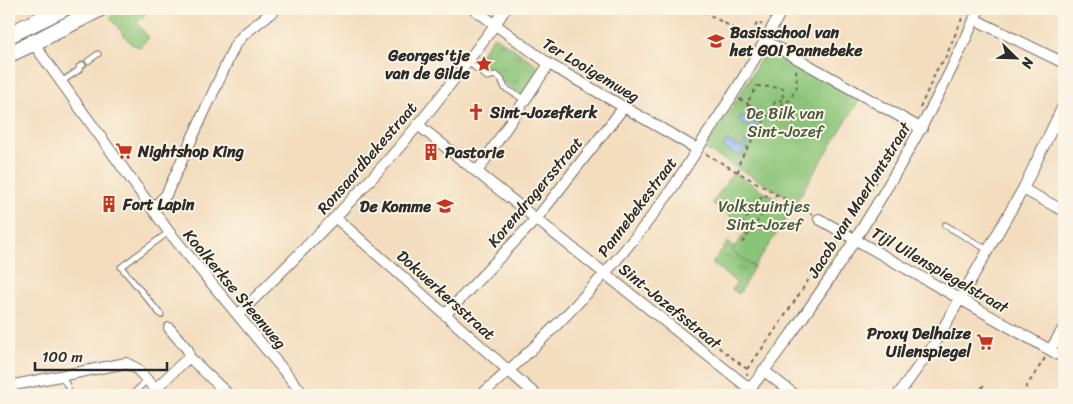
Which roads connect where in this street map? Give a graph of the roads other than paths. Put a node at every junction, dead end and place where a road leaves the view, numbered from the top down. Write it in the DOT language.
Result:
graph roads {
  1 [pos="62,9"];
  2 [pos="98,9"];
  3 [pos="276,9"];
  4 [pos="474,9"];
  5 [pos="505,9"];
  6 [pos="782,9"];
  7 [pos="979,9"];
  8 [pos="974,19"];
  9 [pos="495,25"];
  10 [pos="25,28"];
  11 [pos="9,35"];
  12 [pos="768,36"];
  13 [pos="34,43"];
  14 [pos="9,54"];
  15 [pos="98,54"];
  16 [pos="467,62"];
  17 [pos="549,64"];
  18 [pos="1064,64"];
  19 [pos="61,82"];
  20 [pos="525,100"];
  21 [pos="1064,104"];
  22 [pos="624,107"];
  23 [pos="418,125"];
  24 [pos="922,129"];
  25 [pos="697,149"];
  26 [pos="477,172"];
  27 [pos="1023,189"];
  28 [pos="152,209"];
  29 [pos="1064,212"];
  30 [pos="336,218"];
  31 [pos="537,218"];
  32 [pos="819,219"];
  33 [pos="945,225"];
  34 [pos="169,232"];
  35 [pos="856,239"];
  36 [pos="988,250"];
  37 [pos="605,274"];
  38 [pos="960,299"];
  39 [pos="161,315"];
  40 [pos="238,315"];
  41 [pos="445,315"];
  42 [pos="169,328"];
  43 [pos="1064,328"];
  44 [pos="1051,349"];
  45 [pos="190,357"];
  46 [pos="1064,358"];
  47 [pos="763,370"];
  48 [pos="508,371"];
  49 [pos="57,376"];
  50 [pos="147,380"];
  51 [pos="9,386"];
  52 [pos="158,392"];
  53 [pos="747,392"];
  54 [pos="224,394"];
  55 [pos="68,395"];
  56 [pos="132,395"];
  57 [pos="304,395"];
  58 [pos="481,395"];
  59 [pos="536,395"];
  60 [pos="795,395"];
  61 [pos="898,395"];
  1 -- 10 [label="main road"];
  2 -- 13 [label="main road"];
  3 -- 28 [label="street"];
  4 -- 9 [label="street, Ter Looigemweg"];
  5 -- 9 [label="street, Ronsaardbekestraat"];
  6 -- 12 [label="street, Pannebekestraat"];
  7 -- 8 [label="street, Jacob van Maerlantstraat"];
  8 -- 18 [label="street"];
  8 -- 24 [label="street, Jacob van Maerlantstraat"];
  9 -- 16 [label="street, Ronsaardbekestraat"];
  9 -- 17 [label="street, Ter Looigemweg"];
  10 -- 11 [label="main road"];
  10 -- 13 [label="street, Koolkerkse Steenweg"];
  12 -- 24 [label="street"];
  12 -- 25 [label="street, Pannebekestraat"];
  13 -- 14 [label="main road"];
  13 -- 19 [label="street, Koolkerkse Steenweg"];
  15 -- 19 [label="lane"];
  16 -- 20 [label="lane"];
  16 -- 23 [label="street, Ronsaardbekestraat"];
  17 -- 20 [label="street"];
  17 -- 22 [label="street, Ter Looigemweg"];
  19 -- 28 [label="street, Koolkerkse Steenweg"];
  20 -- 26 [label="street"];
  21 -- 27 [label="street"];
  22 -- 25 [label="street, Ter Looigemweg"];
  22 -- 31 [label="street, Korendragersstraat"];
  23 -- 26 [label="street, Sint-Jozefsstraat"];
  23 -- 30 [label="street, Ronsaardbekestraat"];
  24 -- 35 [label="street, Jacob van Maerlantstraat"];
  25 -- 37 [label="street, Pannebekestraat"];
  26 -- 31 [label="street, Sint-Jozefsstraat"];
  27 -- 29 [label="street"];
  27 -- 36 [label="street"];
  28 -- 34 [label="street, Koolkerkse Steenweg"];
  30 -- 40 [label="street, Ronsaardbekestraat"];
  30 -- 41 [label="street, Dokwerkersstraat"];
  31 -- 37 [label="street, Sint-Jozefsstraat"];
  31 -- 41 [label="street, Korendragersstraat"];
  32 -- 35 [label="street, Tijl Uilenspiegelstraat"];
  33 -- 36 [label="lane"];
  34 -- 39 [label="lane"];
  34 -- 40 [label="street, Koolkerkse Steenweg"];
  35 -- 38 [label="street, Tijl Uilenspiegelstraat"];
  35 -- 47 [label="street, Jacob van Maerlantstraat"];
  36 -- 38 [label="street"];
  37 -- 48 [label="street, Pannebekestraat"];
  37 -- 53 [label="street, Sint-Jozefsstraat"];
  38 -- 44 [label="street, Tijl Uilenspiegelstraat"];
  38 -- 61 [label="street"];
  40 -- 57 [label="street, Koolkerkse Steenweg"];
  41 -- 48 [label="street, Dokwerkersstraat"];
  42 -- 45 [label="street"];
  43 -- 44 [label="street"];
  44 -- 46 [label="street, Tijl Uilenspiegelstraat"];
  45 -- 52 [label="street"];
  45 -- 54 [label="street"];
  47 -- 53 [label="street, Jacob van Maerlantstraat"];
  47 -- 60 [label="street"];
  48 -- 58 [label="street, Pannebekestraat"];
  48 -- 59 [label="street, Dokwerkersstraat"];
  49 -- 50 [label="street"];
  49 -- 51 [label="street"];
  49 -- 55 [label="lane"];
  50 -- 52 [label="street"];
  50 -- 56 [label="lane"];
}
